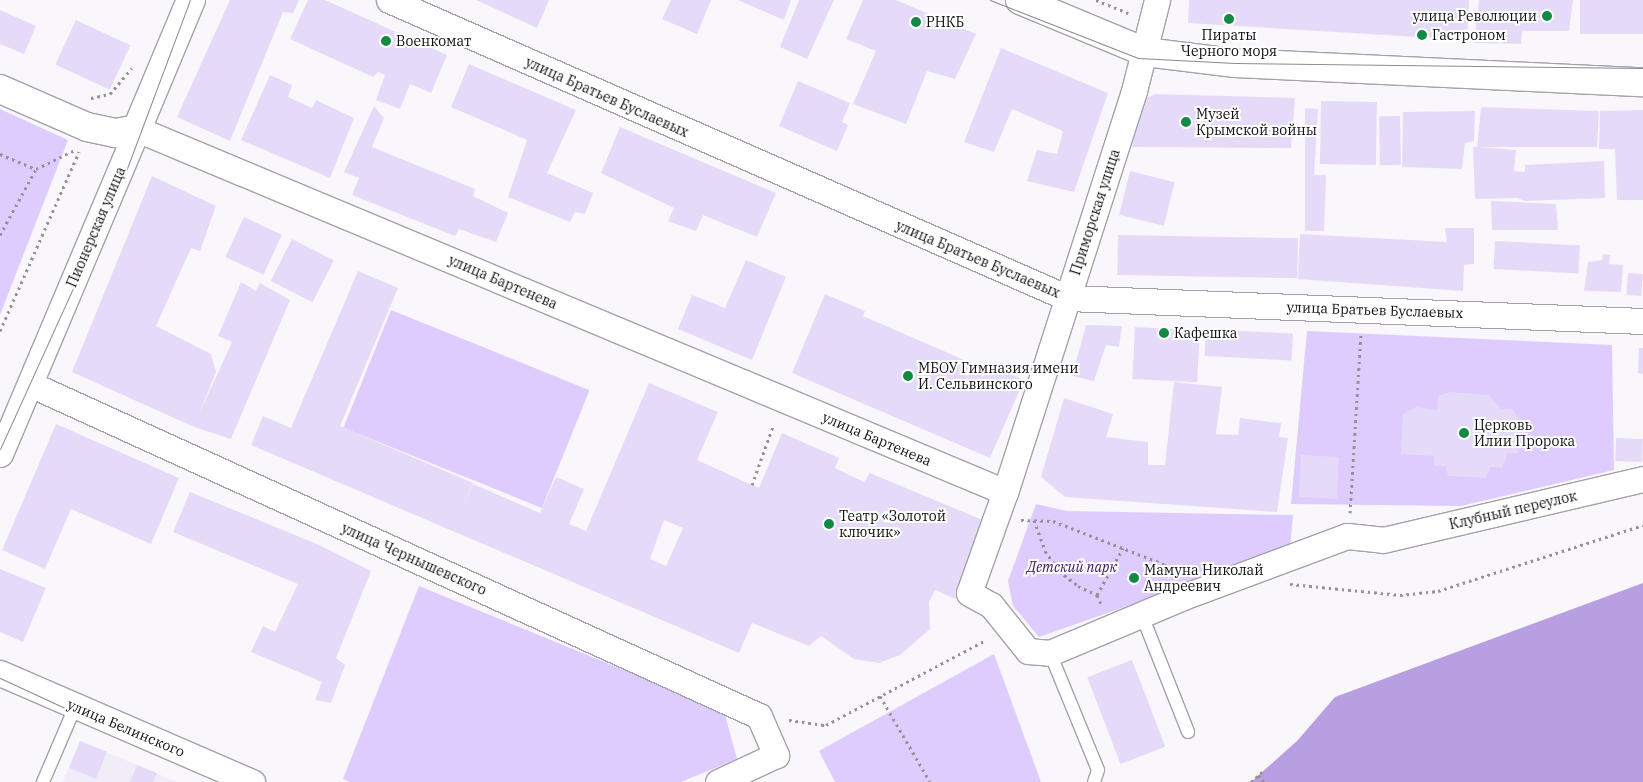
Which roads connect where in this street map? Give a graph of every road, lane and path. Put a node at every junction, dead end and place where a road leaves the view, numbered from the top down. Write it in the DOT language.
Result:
graph roads {
  1 [pos="191,0"];
  2 [pos="389,0"];
  3 [pos="1020,0"];
  4 [pos="1096,0"];
  5 [pos="1154,11"];
  6 [pos="1145,52"];
  7 [pos="1643,82"];
  8 [pos="0,89"];
  9 [pos="137,129"];
  10 [pos="0,154"];
  11 [pos="36,169"];
  12 [pos="0,235"];
  13 [pos="1068,298"];
  14 [pos="1643,321"];
  15 [pos="1361,329"];
  16 [pos="0,331"];
  17 [pos="30,384"];
  18 [pos="773,426"];
  19 [pos="0,454"];
  20 [pos="1643,480"];
  21 [pos="752,485"];
  22 [pos="1005,492"];
  23 [pos="1034,520"];
  24 [pos="1053,521"];
  25 [pos="1643,525"];
  26 [pos="1347,536"];
  27 [pos="1123,548"];
  28 [pos="1164,564"];
  29 [pos="1290,587"];
  30 [pos="1141,613"];
  31 [pos="996,635"];
  32 [pos="1050,653"];
  33 [pos="0,672"];
  34 [pos="880,696"];
  35 [pos="75,707"];
  36 [pos="759,716"];
  37 [pos="1188,732"];
  38 [pos="43,782"];
  39 [pos="252,782"];
  40 [pos="718,782"];
  41 [pos="930,782"];
  42 [pos="1094,782"];
  43 [pos="1251,782"];
  44 [pos="1264,782"];
  1 -- 9 [label="street, Пионерская улица"];
  2 -- 13 [label="street, улица Братьев Буслаевых"];
  3 -- 6 [label="street"];
  4 -- 5 [label="path"];
  5 -- 6 [label="street, Приморская улица"];
  6 -- 7 [label="street"];
  6 -- 13 [label="street, Приморская улица"];
  8 -- 9 [label="street"];
  9 -- 17 [label="street, Пионерская улица"];
  9 -- 22 [label="street, улица Бартенева"];
  10 -- 11 [label="path"];
  11 -- 12 [label="path"];
  11 -- 16 [label="path"];
  13 -- 14 [label="street, улица Братьев Буслаевых"];
  13 -- 22 [label="street, Приморская улица"];
  15 -- 26 [label="path"];
  17 -- 19 [label="street, Пионерская улица"];
  17 -- 36 [label="street, улица Чернышевского"];
  18 -- 21 [label="path"];
  20 -- 26 [label="street, Клубный переулок"];
  22 -- 32 [label="street, Приморская улица"];
  23 -- 27 [label="path"];
  24 -- 27 [label="path"];
  25 -- 29 [label="path"];
  26 -- 30 [label="street"];
  27 -- 28 [label="path"];
  30 -- 32 [label="street"];
  30 -- 37 [label="lane"];
  31 -- 34 [label="path"];
  32 -- 42 [label="lane"];
  33 -- 35 [label="street, улица Белинского"];
  34 -- 36 [label="path"];
  34 -- 41 [label="path"];
  35 -- 38 [label="lane"];
  35 -- 39 [label="street, улица Белинского"];
  36 -- 40 [label="street"];
  43 -- 44 [label="path"];
}
